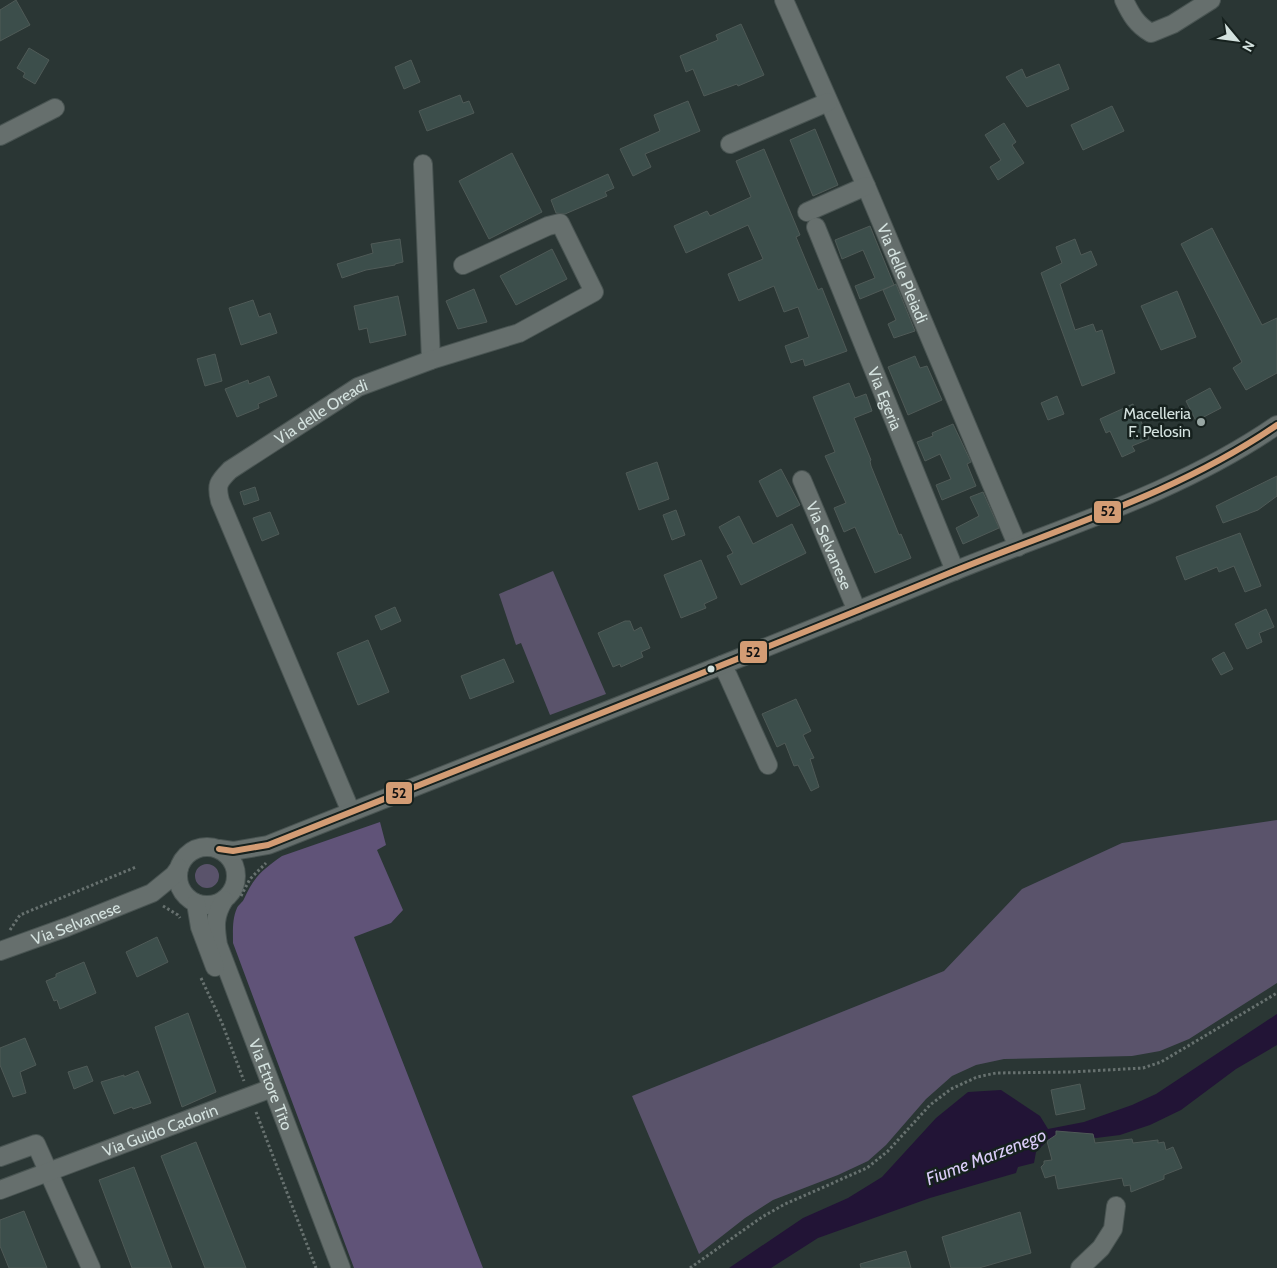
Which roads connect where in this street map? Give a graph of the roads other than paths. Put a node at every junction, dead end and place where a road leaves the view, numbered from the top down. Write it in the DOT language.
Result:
graph roads {
  1 [pos="784,0"];
  2 [pos="1124,0"];
  3 [pos="1211,0"];
  4 [pos="828,102"];
  5 [pos="55,108"];
  6 [pos="0,136"];
  7 [pos="730,144"];
  8 [pos="424,164"];
  9 [pos="866,186"];
  10 [pos="463,265"];
  11 [pos="431,360"];
  12 [pos="1277,425"];
  13 [pos="802,480"];
  14 [pos="1018,547"];
  15 [pos="955,571"];
  16 [pos="857,611"];
  17 [pos="722,664"];
  18 [pos="768,765"];
  19 [pos="351,812"];
  20 [pos="219,849"];
  21 [pos="269,853"];
  22 [pos="179,868"];
  23 [pos="236,880"];
  24 [pos="156,898"];
  25 [pos="189,898"];
  26 [pos="230,901"];
  27 [pos="3,945"];
  28 [pos="267,1090"];
  29 [pos="0,1157"];
  30 [pos="49,1171"];
  31 [pos="0,1190"];
  32 [pos="1116,1206"];
  33 [pos="91,1268"];
  34 [pos="328,1268"];
  35 [pos="341,1268"];
  36 [pos="1080,1268"];
  1 -- 4 [label="street, Via delle Pleiadi"];
  2 -- 3 [label="street"];
  4 -- 7 [label="street"];
  4 -- 9 [label="street, Via delle Pleiadi"];
  5 -- 6 [label="street"];
  8 -- 11 [label="street"];
  9 -- 14 [label="street, Via delle Pleiadi"];
  9 -- 15 [label="street, Via Egeria"];
  10 -- 11 [label="street, Via delle Oreadi"];
  11 -- 19 [label="street, Via delle Oreadi"];
  12 -- 14 [label="street"];
  13 -- 16 [label="street, Via Selvanese"];
  14 -- 15 [label="street"];
  15 -- 16 [label="street"];
  16 -- 17 [label="street"];
  17 -- 18 [label="street"];
  17 -- 19 [label="street"];
  19 -- 21 [label="street"];
  20 -- 21 [label="street"];
  20 -- 22 [label="street"];
  20 -- 23 [label="street"];
  21 -- 23 [label="street"];
  22 -- 24 [label="street, Via Selvanese"];
  22 -- 25 [label="street"];
  23 -- 26 [label="street"];
  24 -- 25 [label="street, Via Selvanese"];
  24 -- 27 [label="street, Via Selvanese"];
  25 -- 26 [label="street"];
  25 -- 28 [label="street, Via Ettore Tito"];
  26 -- 28 [label="street, Via Ettore Tito"];
  28 -- 30 [label="street, Via Guido Cadorin"];
  28 -- 34 [label="street, Via Ettore Tito"];
  28 -- 35 [label="street, Via Ettore Tito"];
  29 -- 30 [label="street"];
  30 -- 31 [label="street, Via Guido Cadorin"];
  30 -- 33 [label="street"];
  32 -- 36 [label="street"];
}
